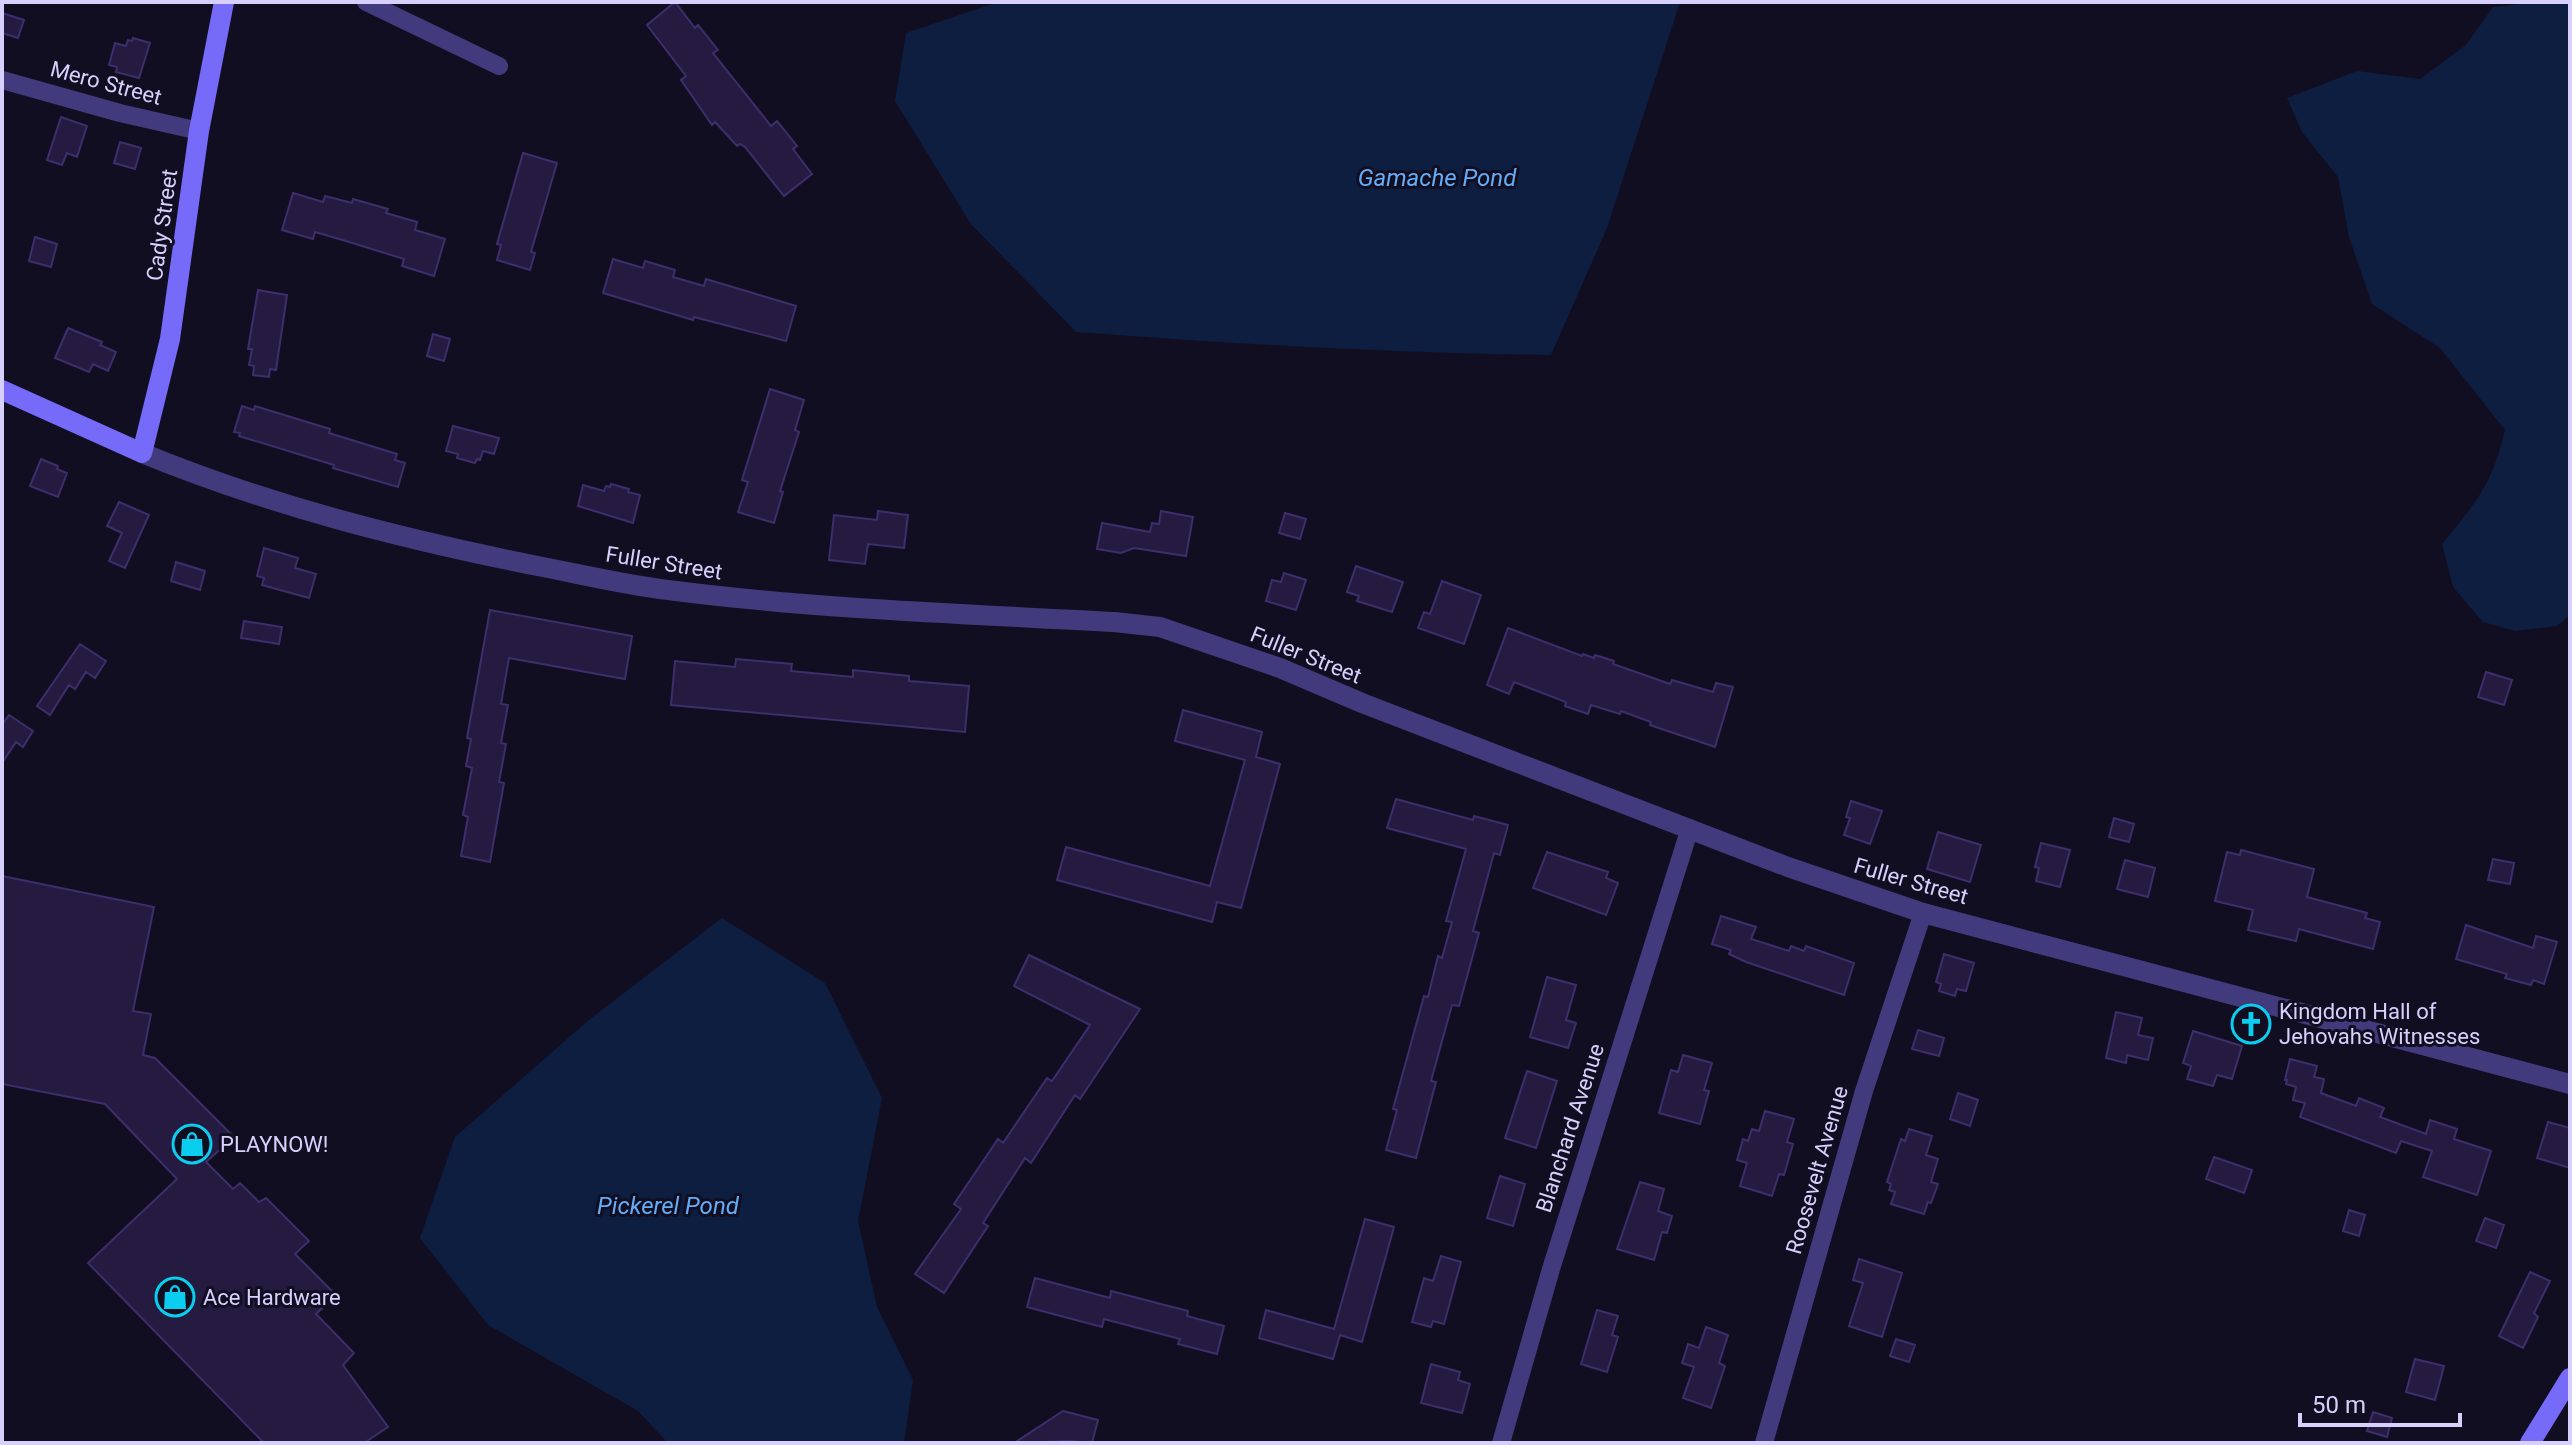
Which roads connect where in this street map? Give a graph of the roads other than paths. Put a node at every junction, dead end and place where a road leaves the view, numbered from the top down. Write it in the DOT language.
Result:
graph roads {
  1 [pos="224,2"];
  2 [pos="366,2"];
  3 [pos="499,66"];
  4 [pos="2,80"];
  5 [pos="199,131"];
  6 [pos="2,390"];
  7 [pos="142,453"];
  8 [pos="1690,828"];
  9 [pos="1923,913"];
  10 [pos="2570,1084"];
  11 [pos="2570,1378"];
  12 [pos="1501,1443"];
  13 [pos="1764,1443"];
  14 [pos="2530,1443"];
  1 -- 5 [label="main road, Cady Street"];
  2 -- 3 [label="street"];
  4 -- 5 [label="street, Mero Street"];
  5 -- 7 [label="main road, Cady Street"];
  6 -- 7 [label="main road, Fuller Street"];
  7 -- 8 [label="street, Fuller Street"];
  8 -- 9 [label="street, Fuller Street"];
  8 -- 12 [label="street, Blanchard Avenue"];
  9 -- 10 [label="street, Fuller Street"];
  9 -- 13 [label="street, Roosevelt Avenue"];
  11 -- 14 [label="main road"];
}
